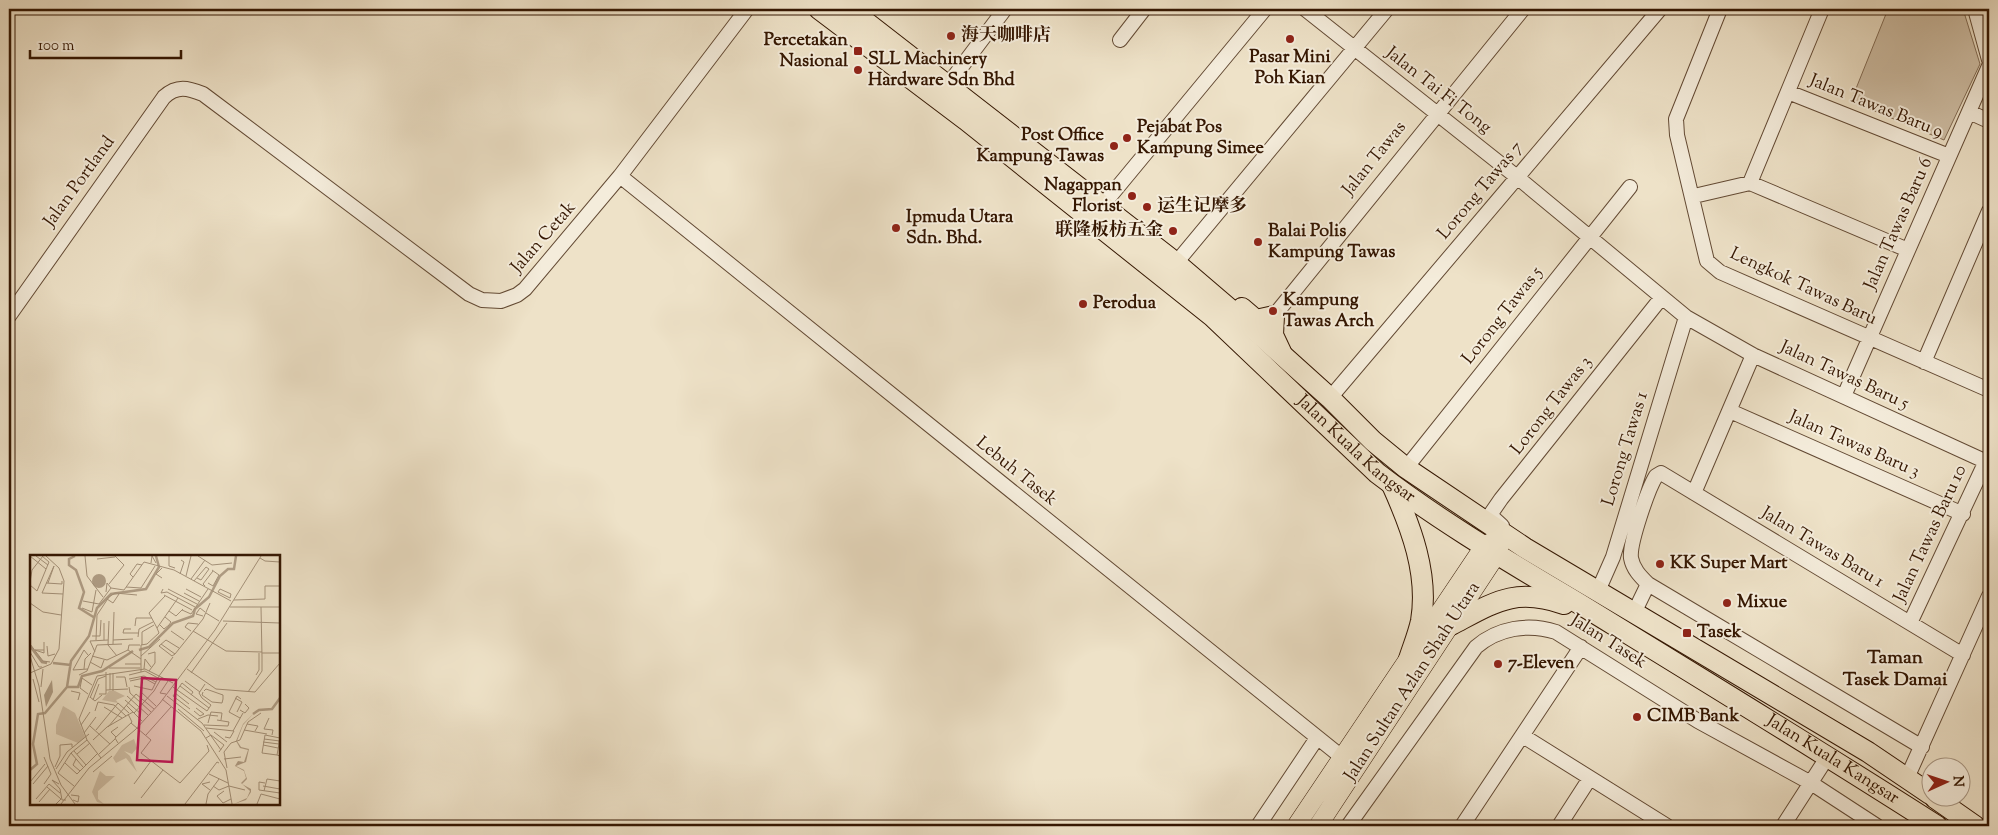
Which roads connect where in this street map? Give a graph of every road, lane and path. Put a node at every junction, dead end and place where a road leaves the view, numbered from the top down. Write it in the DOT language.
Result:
graph roads {
  1 [pos="747,9"];
  2 [pos="819,9"];
  3 [pos="849,9"];
  4 [pos="1005,9"];
  5 [pos="1144,9"];
  6 [pos="1265,9"];
  7 [pos="1305,9"];
  8 [pos="1387,9"];
  9 [pos="1523,9"];
  10 [pos="1660,9"];
  11 [pos="1720,9"];
  12 [pos="1822,9"];
  13 [pos="1981,16"];
  14 [pos="1120,40"];
  15 [pos="1354,49"];
  16 [pos="1989,60"];
  17 [pos="1989,66"];
  18 [pos="947,86"];
  19 [pos="193,90"];
  20 [pos="1788,92"];
  21 [pos="1969,112"];
  22 [pos="1436,114"];
  23 [pos="1989,121"];
  24 [pos="1950,156"];
  25 [pos="620,176"];
  26 [pos="1517,177"];
  27 [pos="1750,183"];
  28 [pos="1630,187"];
  29 [pos="1694,196"];
  30 [pos="1102,206"];
  31 [pos="1989,211"];
  32 [pos="1590,237"];
  33 [pos="1908,250"];
  34 [pos="1176,263"];
  35 [pos="1188,286"];
  36 [pos="1662,296"];
  37 [pos="9,316"];
  38 [pos="1274,316"];
  39 [pos="1686,317"];
  40 [pos="1259,334"];
  41 [pos="1869,338"];
  42 [pos="1753,354"];
  43 [pos="1282,355"];
  44 [pos="1924,362"];
  45 [pos="1989,390"];
  46 [pos="1844,396"];
  47 [pos="1330,398"];
  48 [pos="1730,411"];
  49 [pos="1333,430"];
  50 [pos="1988,462"];
  51 [pos="1406,468"];
  52 [pos="1392,484"];
  53 [pos="1694,493"];
  54 [pos="1962,514"];
  55 [pos="1506,536"];
  56 [pos="1490,550"];
  57 [pos="1648,584"];
  58 [pos="1598,591"];
  59 [pos="1989,596"];
  60 [pos="1584,607"];
  61 [pos="1634,613"];
  62 [pos="1910,623"];
  63 [pos="1452,625"];
  64 [pos="1581,647"];
  65 [pos="1963,655"];
  66 [pos="1408,662"];
  67 [pos="1726,668"];
  68 [pos="1523,736"];
  69 [pos="1317,738"];
  70 [pos="1922,747"];
  71 [pos="1868,752"];
  72 [pos="1828,756"];
  73 [pos="1343,758"];
  74 [pos="1860,776"];
  75 [pos="1590,778"];
  76 [pos="1907,778"];
  77 [pos="1811,783"];
  78 [pos="1920,787"];
  79 [pos="1949,808"];
  80 [pos="1258,826"];
  81 [pos="1296,826"];
  82 [pos="1318,826"];
  83 [pos="1348,826"];
  84 [pos="1462,826"];
  85 [pos="1559,826"];
  86 [pos="1668,826"];
  87 [pos="1783,826"];
  88 [pos="1877,826"];
  89 [pos="1937,826"];
  90 [pos="1953,826"];
  91 [pos="1975,826"];
  1 -- 25 [label="street, Jalan Cetak"];
  2 -- 35 [label="highway, Jalan Kuala Kangsar"];
  3 -- 18 [label="highway, Jalan Kuala Kangsar"];
  4 -- 18 [label="street"];
  5 -- 14 [label="street"];
  6 -- 30 [label="street"];
  7 -- 15 [label="street, Jalan Tai Fi Tong"];
  8 -- 15 [label="street"];
  9 -- 22 [label="street, Jalan Tawas"];
  10 -- 26 [label="street, Lorong Tawas 7"];
  11 -- 29 [label="street, Lengkok Tawas Baru"];
  12 -- 20 [label="street"];
  13 -- 16 [label="street"];
  15 -- 22 [label="street, Jalan Tai Fi Tong"];
  15 -- 34 [label="street"];
  17 -- 21 [label="street, Jalan Tawas Baru 6"];
  18 -- 30 [label="highway, Jalan Kuala Kangsar"];
  19 -- 25 [label="street, Jalan Cetak"];
  19 -- 37 [label="street, Jalan Portland"];
  20 -- 24 [label="street, Jalan Tawas Baru 9"];
  20 -- 27 [label="street"];
  21 -- 23 [label="street"];
  21 -- 24 [label="street, Jalan Tawas Baru 6"];
  22 -- 26 [label="street, Jalan Tai Fi Tong"];
  22 -- 38 [label="street, Jalan Tawas"];
  24 -- 33 [label="street, Jalan Tawas Baru 6"];
  25 -- 69 [label="street, Lebuh Tasek"];
  26 -- 32 [label="street, Jalan Tai Fi Tong"];
  26 -- 47 [label="street, Lorong Tawas 7"];
  27 -- 29 [label="street"];
  27 -- 33 [label="street"];
  28 -- 32 [label="street, Lorong Tawas 5"];
  29 -- 41 [label="street, Lengkok Tawas Baru"];
  30 -- 34 [label="highway, Jalan Kuala Kangsar"];
  31 -- 44 [label="street"];
  32 -- 36 [label="street, Jalan Tai Fi Tong"];
  32 -- 51 [label="street, Lorong Tawas 5"];
  33 -- 41 [label="street, Jalan Tawas Baru 6"];
  34 -- 35 [label="highway, Jalan Kuala Kangsar"];
  35 -- 38 [label="highway"];
  35 -- 40 [label="highway, Jalan Kuala Kangsar"];
  35 -- 49 [label="highway, Jalan Kuala Kangsar"];
  36 -- 39 [label="street, Jalan Tai Fi Tong"];
  36 -- 55 [label="street, Lorong Tawas 3"];
  38 -- 40 [label="street, Jalan Tawas"];
  38 -- 43 [label="highway"];
  39 -- 42 [label="street, Jalan Tawas Baru 5"];
  39 -- 58 [label="street, Lorong Tawas 1"];
  40 -- 43 [label="highway, Jalan Kuala Kangsar"];
  40 -- 49 [label="highway"];
  41 -- 44 [label="street, Lengkok Tawas Baru"];
  41 -- 46 [label="street, Jalan Tawas Baru 6"];
  42 -- 46 [label="street, Jalan Tawas Baru 5"];
  42 -- 48 [label="street"];
  43 -- 47 [label="highway, Jalan Kuala Kangsar"];
  44 -- 45 [label="street, Lengkok Tawas Baru"];
  46 -- 50 [label="street, Jalan Tawas Baru 5"];
  47 -- 51 [label="highway, Jalan Kuala Kangsar"];
  48 -- 53 [label="street"];
  48 -- 54 [label="street, Jalan Tawas Baru 3"];
  49 -- 52 [label="highway, Jalan Kuala Kangsar"];
  50 -- 54 [label="street, Jalan Tawas Baru 10"];
  51 -- 55 [label="highway, Jalan Kuala Kangsar"];
  52 -- 56 [label="highway, Jalan Kuala Kangsar"];
  52 -- 66 [label="highway"];
  53 -- 57 [label="street, Jalan Tawas Baru 1"];
  53 -- 62 [label="street, Jalan Tawas Baru 1"];
  54 -- 62 [label="street, Jalan Tawas Baru 10"];
  55 -- 56 [label="main road, Jalan Sultan Azlan Shah Utara"];
  55 -- 58 [label="highway, Jalan Kuala Kangsar"];
  56 -- 60 [label="highway, Jalan Kuala Kangsar"];
  56 -- 63 [label="main road, Jalan Sultan Azlan Shah Utara"];
  56 -- 66 [label="main road, Jalan Sultan Azlan Shah Utara"];
  57 -- 61 [label="street"];
  57 -- 70 [label="street"];
  58 -- 61 [label="highway, Jalan Kuala Kangsar"];
  59 -- 65 [label="street"];
  60 -- 63 [label="highway"];
  60 -- 72 [label="highway, Jalan Kuala Kangsar"];
  61 -- 67 [label="highway, Jalan Kuala Kangsar"];
  62 -- 65 [label="street, Jalan Tawas Baru 1"];
  63 -- 82 [label="main road, Jalan Sultan Azlan Shah Utara"];
  64 -- 68 [label="street"];
  64 -- 77 [label="street, Jalan Tasek"];
  64 -- 83 [label="street, Jalan Tasek"];
  65 -- 70 [label="street"];
  66 -- 73 [label="main road, Jalan Sultan Azlan Shah Utara"];
  67 -- 71 [label="highway, Jalan Kuala Kangsar"];
  67 -- 72 [label="highway"];
  68 -- 75 [label="street"];
  68 -- 84 [label="street"];
  69 -- 73 [label="street, Lebuh Tasek"];
  69 -- 80 [label="street"];
  70 -- 76 [label="street"];
  71 -- 72 [label="highway"];
  71 -- 76 [label="highway, Jalan Kuala Kangsar"];
  72 -- 74 [label="highway, Jalan Kuala Kangsar"];
  72 -- 77 [label="street"];
  73 -- 81 [label="main road, Jalan Sultan Azlan Shah Utara"];
  74 -- 76 [label="highway"];
  74 -- 89 [label="highway, Jalan Kuala Kangsar"];
  75 -- 85 [label="street"];
  75 -- 86 [label="street"];
  76 -- 78 [label="highway, Jalan Kuala Kangsar"];
  76 -- 90 [label="highway"];
  77 -- 87 [label="street"];
  77 -- 88 [label="street, Jalan Tasek"];
  79 -- 91 [label="highway"];
}
